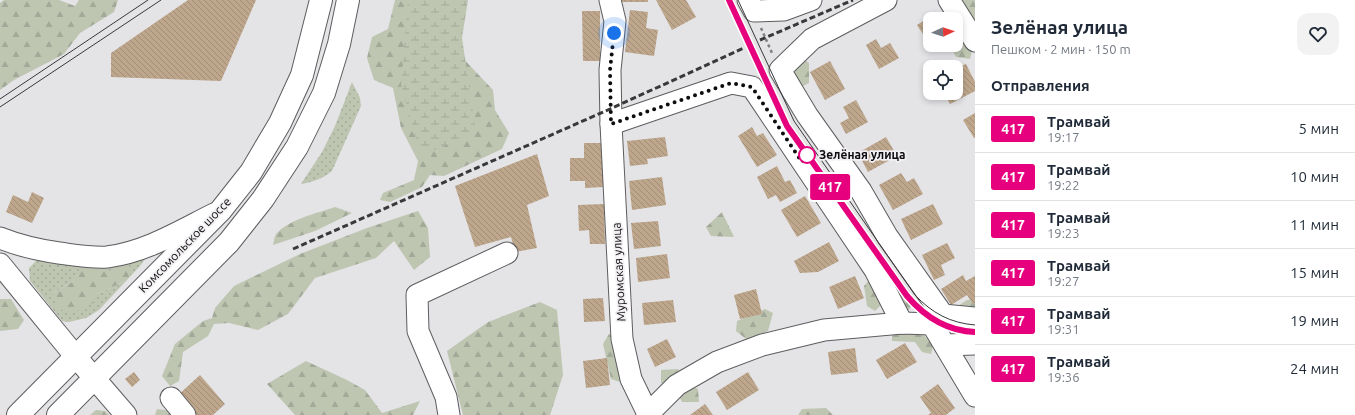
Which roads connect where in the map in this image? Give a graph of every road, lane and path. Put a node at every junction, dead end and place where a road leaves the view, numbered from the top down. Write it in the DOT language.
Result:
graph roads {
  1 [pos="322,0"];
  2 [pos="348,0"];
  3 [pos="610,0"];
  4 [pos="811,0"];
  5 [pos="886,0"];
  6 [pos="949,0"];
  7 [pos="751,5"];
  8 [pos="975,41"];
  9 [pos="780,70"];
  10 [pos="611,124"];
  11 [pos="221,210"];
  12 [pos="0,238"];
  13 [pos="30,249"];
  14 [pos="0,252"];
  15 [pos="507,252"];
  16 [pos="6,271"];
  17 [pos="975,318"];
  18 [pos="938,319"];
  19 [pos="902,323"];
  20 [pos="975,344"];
  21 [pos="945,345"];
  22 [pos="76,357"];
  23 [pos="94,378"];
  24 [pos="975,396"];
  25 [pos="171,398"];
  26 [pos="647,414"];
  27 [pos="18,415"];
  28 [pos="58,415"];
  29 [pos="126,415"];
  30 [pos="185,415"];
  31 [pos="449,415"];
  1 -- 11 [label="main road, Комсомольское шоссе"];
  2 -- 23 [label="main road"];
  3 -- 10 [label="street, Муромская улица"];
  4 -- 7 [label="street"];
  5 -- 9 [label="street"];
  6 -- 8 [label="street"];
  7 -- 9 [label="path"];
  9 -- 18 [label="street"];
  10 -- 19 [label="street"];
  10 -- 26 [label="street, Муромская улица"];
  11 -- 13 [label="street"];
  11 -- 22 [label="main road, Комсомольское шоссе"];
  12 -- 13 [label="street"];
  13 -- 14 [label="street"];
  13 -- 16 [label="street"];
  15 -- 31 [label="street"];
  16 -- 22 [label="street"];
  17 -- 18 [label="street"];
  18 -- 19 [label="street"];
  18 -- 21 [label="street"];
  19 -- 26 [label="street"];
  20 -- 21 [label="street"];
  21 -- 24 [label="street"];
  22 -- 23 [label="street"];
  22 -- 27 [label="main road, Комсомольское шоссе"];
  23 -- 28 [label="main road"];
  23 -- 29 [label="street"];
  25 -- 30 [label="street"];
}
